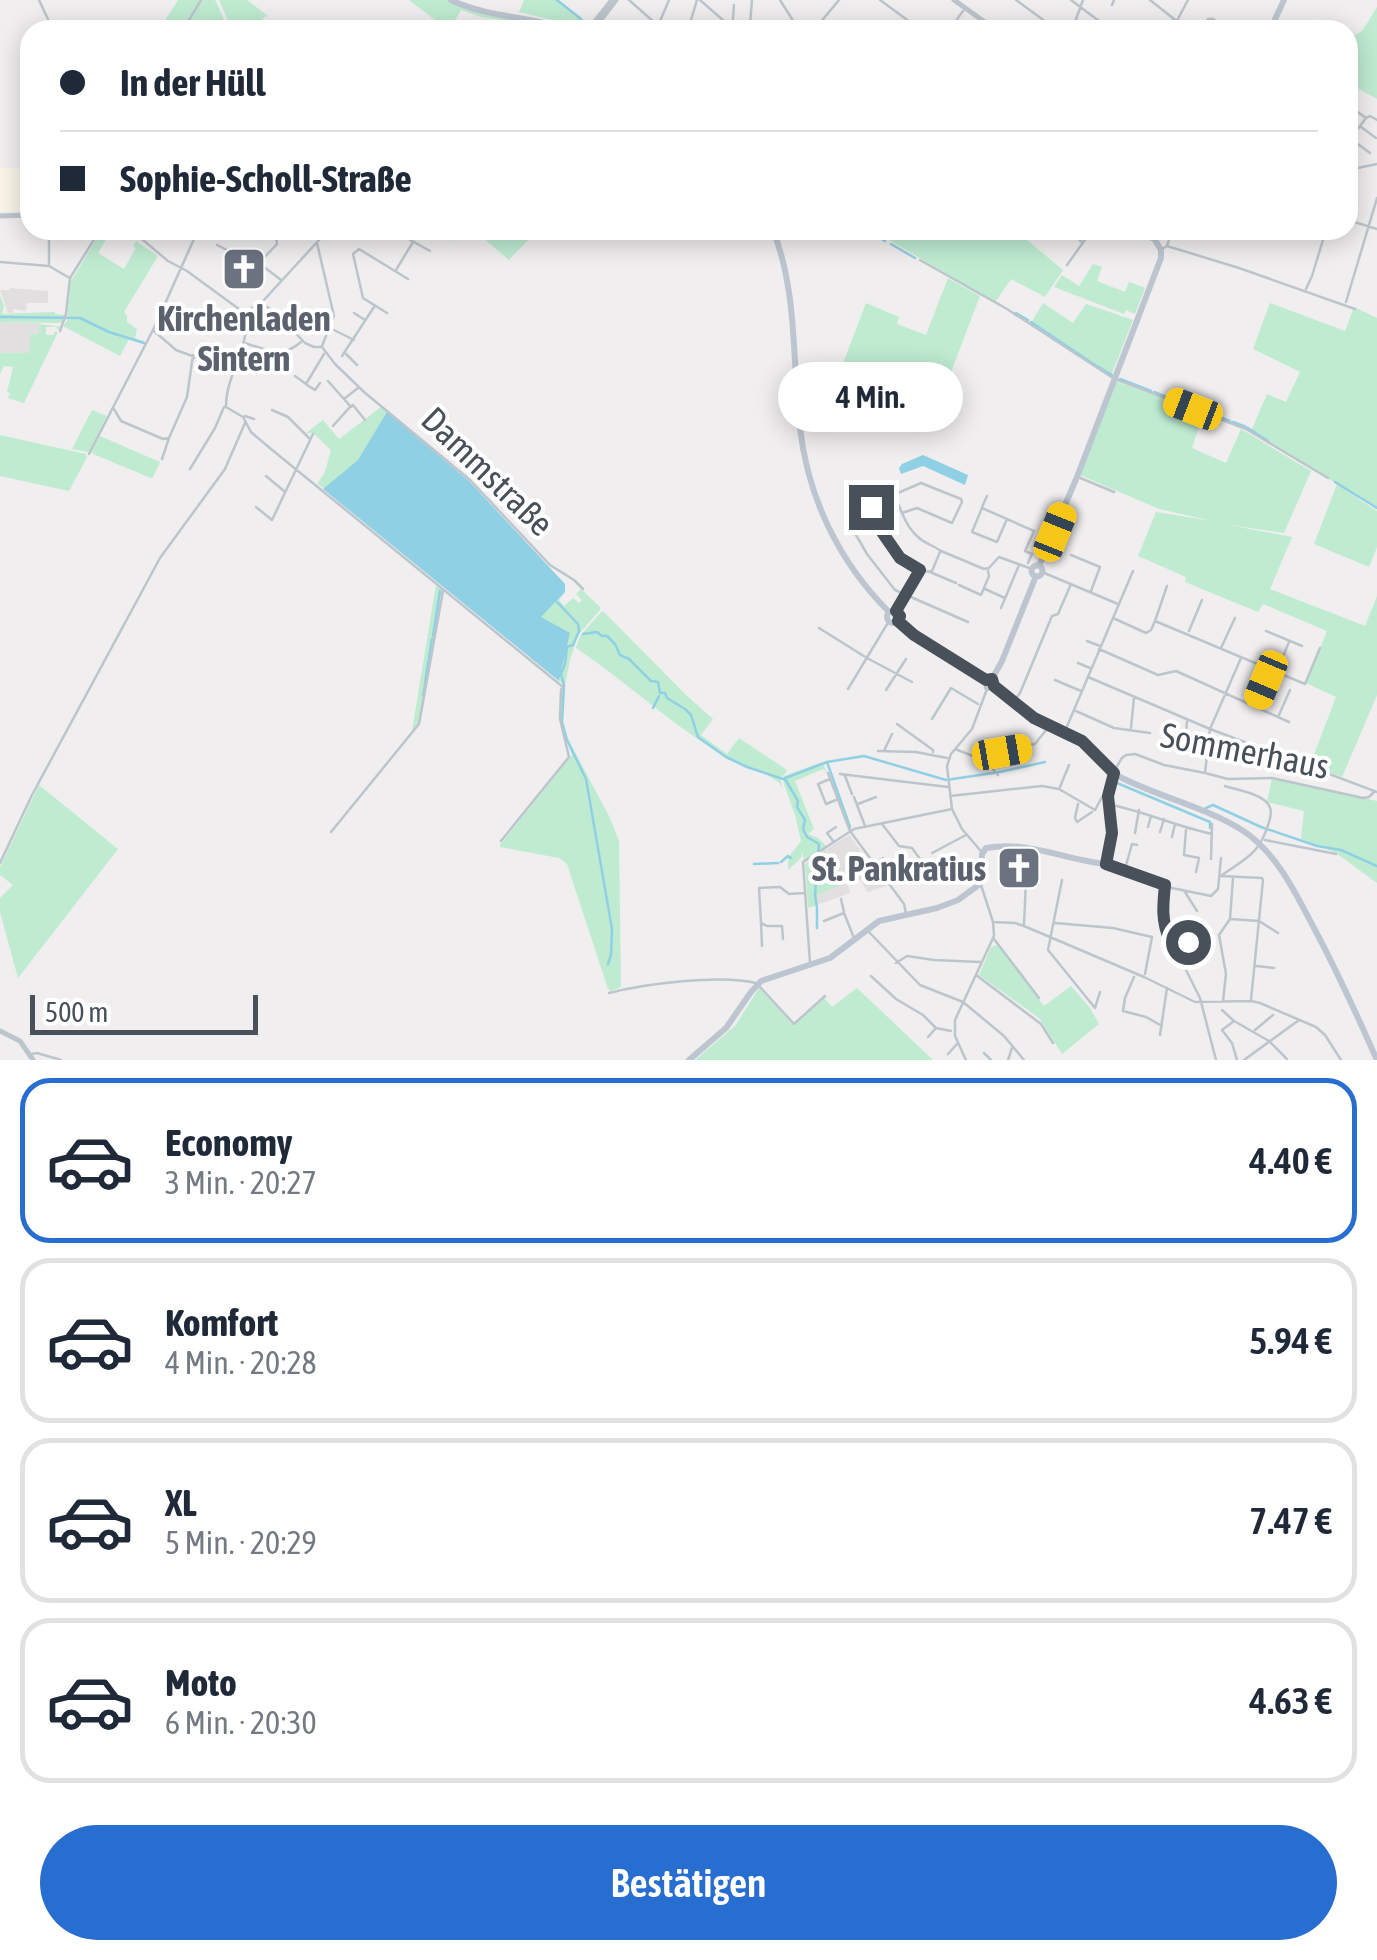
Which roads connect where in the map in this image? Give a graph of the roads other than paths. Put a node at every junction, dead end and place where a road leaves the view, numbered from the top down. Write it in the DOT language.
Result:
graph roads {
  1 [pos="450,0"];
  2 [pos="614,0"];
  3 [pos="629,0"];
  4 [pos="698,0"];
  5 [pos="828,0"];
  6 [pos="839,0"];
  7 [pos="880,0"];
  8 [pos="1016,0"];
  9 [pos="1070,0"];
  10 [pos="1082,0"];
  11 [pos="1150,0"];
  12 [pos="956,1"];
  13 [pos="734,5"];
  14 [pos="834,5"];
  15 [pos="1080,7"];
  16 [pos="965,8"];
  17 [pos="534,20"];
  18 [pos="598,20"];
  19 [pos="651,20"];
  20 [pos="721,20"];
  21 [pos="733,20"];
  22 [pos="822,20"];
  23 [pos="908,20"];
  24 [pos="956,20"];
  25 [pos="982,20"];
  26 [pos="1043,20"];
  27 [pos="1075,20"];
  28 [pos="1097,20"];
  29 [pos="1176,20"];
  30 [pos="1358,112"];
  31 [pos="1366,118"];
  32 [pos="1377,120"];
  33 [pos="1360,126"];
  34 [pos="1358,129"];
  35 [pos="1376,138"];
  36 [pos="1358,146"];
  37 [pos="1370,153"];
  38 [pos="1377,198"];
  39 [pos="1358,223"];
  40 [pos="1368,226"];
  41 [pos="1377,229"];
  42 [pos="94,240"];
  43 [pos="142,240"];
  44 [pos="194,240"];
  45 [pos="276,240"];
  46 [pos="408,240"];
  47 [pos="776,240"];
  48 [pos="1080,240"];
  49 [pos="1155,240"];
  50 [pos="1168,240"];
  51 [pos="1322,240"];
  52 [pos="48,242"];
  53 [pos="317,242"];
  54 [pos="1083,242"];
  55 [pos="412,243"];
  56 [pos="217,246"];
  57 [pos="1164,248"];
  58 [pos="430,251"];
  59 [pos="920,260"];
  60 [pos="0,262"];
  61 [pos="259,263"];
  62 [pos="1067,265"];
  63 [pos="49,266"];
  64 [pos="181,270"];
  65 [pos="395,272"];
  66 [pos="70,278"];
  67 [pos="408,279"];
  68 [pos="282,281"];
  69 [pos="1305,291"];
  70 [pos="262,302"];
  71 [pos="1346,304"];
  72 [pos="375,306"];
  73 [pos="1355,309"];
  74 [pos="244,312"];
  75 [pos="354,313"];
  76 [pos="387,313"];
  77 [pos="366,320"];
  78 [pos="328,328"];
  79 [pos="153,330"];
  80 [pos="60,331"];
  81 [pos="354,340"];
  82 [pos="302,341"];
  83 [pos="244,343"];
  84 [pos="323,350"];
  85 [pos="193,355"];
  86 [pos="357,365"];
  87 [pos="232,371"];
  88 [pos="294,376"];
  89 [pos="1115,379"];
  90 [pos="328,380"];
  91 [pos="320,383"];
  92 [pos="306,384"];
  93 [pos="359,387"];
  94 [pos="316,390"];
  95 [pos="310,398"];
  96 [pos="344,399"];
  97 [pos="226,406"];
  98 [pos="350,407"];
  99 [pos="113,409"];
  100 [pos="272,410"];
  101 [pos="244,419"];
  102 [pos="254,419"];
  103 [pos="365,420"];
  104 [pos="333,426"];
  105 [pos="313,434"];
  106 [pos="170,437"];
  107 [pos="309,440"];
  108 [pos="89,454"];
  109 [pos="162,459"];
  110 [pos="190,468"];
  111 [pos="296,469"];
  112 [pos="266,476"];
  113 [pos="1077,476"];
  114 [pos="1328,478"];
  115 [pos="285,492"];
  116 [pos="1114,492"];
  117 [pos="894,494"];
  118 [pos="987,496"];
  119 [pos="870,505"];
  120 [pos="256,507"];
  121 [pos="982,508"];
  122 [pos="902,513"];
  123 [pos="1006,519"];
  124 [pos="1038,522"];
  125 [pos="1034,531"];
  126 [pos="941,552"];
  127 [pos="1071,555"];
  128 [pos="1019,565"];
  129 [pos="988,569"];
  130 [pos="1036,569"];
  131 [pos="920,570"];
  132 [pos="1133,571"];
  133 [pos="930,572"];
  134 [pos="1071,584"];
  135 [pos="1167,586"];
  136 [pos="984,588"];
  137 [pos="443,589"];
  138 [pos="583,589"];
  139 [pos="1090,592"];
  140 [pos="904,596"];
  141 [pos="1005,598"];
  142 [pos="1202,600"];
  143 [pos="1118,604"];
  144 [pos="1001,608"];
  145 [pos="893,616"];
  146 [pos="1113,618"];
  147 [pos="1235,618"];
  148 [pos="1155,621"];
  149 [pos="968,622"];
  150 [pos="819,628"];
  151 [pos="1266,631"];
  152 [pos="1188,634"];
  153 [pos="1290,640"];
  154 [pos="1088,642"];
  155 [pos="1302,646"];
  156 [pos="1099,648"];
  157 [pos="1222,648"];
  158 [pos="1320,648"];
  159 [pos="1241,657"];
  160 [pos="867,658"];
  161 [pos="906,659"];
  162 [pos="1078,663"];
  163 [pos="1091,668"];
  164 [pos="1277,671"];
  165 [pos="896,675"];
  166 [pos="1088,677"];
  167 [pos="1055,680"];
  168 [pos="1266,680"];
  169 [pos="912,682"];
  170 [pos="990,683"];
  171 [pos="848,689"];
  172 [pos="886,690"];
  173 [pos="1290,690"];
  174 [pos="1082,692"];
  175 [pos="1226,693"];
  176 [pos="1134,698"];
  177 [pos="1013,702"];
  178 [pos="980,705"];
  179 [pos="1254,706"];
  180 [pos="1074,710"];
  181 [pos="1278,716"];
  182 [pos="932,719"];
  183 [pos="1187,719"];
  184 [pos="1289,722"];
  185 [pos="897,724"];
  186 [pos="1048,726"];
  187 [pos="1210,729"];
  188 [pos="1131,730"];
  189 [pos="1065,732"];
  190 [pos="1150,733"];
  191 [pos="892,734"];
  192 [pos="1185,748"];
  193 [pos="955,749"];
  194 [pos="884,751"];
  195 [pos="878,752"];
  196 [pos="1002,752"];
  197 [pos="933,754"];
  198 [pos="948,758"];
  199 [pos="1069,766"];
  200 [pos="1205,772"];
  201 [pos="828,773"];
  202 [pos="997,773"];
  203 [pos="1114,773"];
  204 [pos="830,779"];
  205 [pos="948,782"];
  206 [pos="1225,786"];
  207 [pos="1058,790"];
  208 [pos="1376,792"];
  209 [pos="950,796"];
  210 [pos="876,798"];
  211 [pos="838,800"];
  212 [pos="1109,800"];
  213 [pos="1078,802"];
  214 [pos="856,804"];
  215 [pos="952,809"];
  216 [pos="1094,810"];
  217 [pos="1139,810"];
  218 [pos="1152,814"];
  219 [pos="1164,819"];
  220 [pos="882,823"];
  221 [pos="1175,823"];
  222 [pos="1212,824"];
  223 [pos="836,827"];
  224 [pos="865,827"];
  225 [pos="1148,827"];
  226 [pos="1187,828"];
  227 [pos="850,831"];
  228 [pos="1200,831"];
  229 [pos="331,832"];
  230 [pos="1160,832"];
  231 [pos="1135,833"];
  232 [pos="1212,834"];
  233 [pos="967,835"];
  234 [pos="1172,837"];
  235 [pos="1264,840"];
  236 [pos="501,841"];
  237 [pos="834,842"];
  238 [pos="1199,842"];
  239 [pos="917,844"];
  240 [pos="1137,845"];
  241 [pos="910,846"];
  242 [pos="979,850"];
  243 [pos="932,853"];
  244 [pos="1336,854"];
  245 [pos="1199,858"];
  246 [pos="1222,858"];
  247 [pos="0,864"];
  248 [pos="874,864"];
  249 [pos="1106,864"];
  250 [pos="1124,870"];
  251 [pos="1196,872"];
  252 [pos="931,874"];
  253 [pos="1233,877"];
  254 [pos="1221,878"];
  255 [pos="1026,879"];
  256 [pos="1062,880"];
  257 [pos="904,883"];
  258 [pos="980,884"];
  259 [pos="1165,885"];
  260 [pos="1185,890"];
  261 [pos="806,893"];
  262 [pos="841,899"];
  263 [pos="1197,911"];
  264 [pos="844,913"];
  265 [pos="906,915"];
  266 [pos="1230,919"];
  267 [pos="824,921"];
  268 [pos="1259,921"];
  269 [pos="993,922"];
  270 [pos="1053,922"];
  271 [pos="762,923"];
  272 [pos="1024,926"];
  273 [pos="867,930"];
  274 [pos="1278,933"];
  275 [pos="783,938"];
  276 [pos="994,938"];
  277 [pos="1050,938"];
  278 [pos="855,940"];
  279 [pos="1170,940"];
  280 [pos="1198,941"];
  281 [pos="762,946"];
  282 [pos="896,962"];
  283 [pos="981,962"];
  284 [pos="810,965"];
  285 [pos="1255,966"];
  286 [pos="1274,968"];
  287 [pos="1135,974"];
  288 [pos="976,975"];
  289 [pos="872,976"];
  290 [pos="1144,977"];
  291 [pos="758,985"];
  292 [pos="1167,988"];
  293 [pos="1100,992"];
  294 [pos="609,993"];
  295 [pos="824,996"];
  296 [pos="1039,998"];
  297 [pos="1223,1001"];
  298 [pos="1252,1001"];
  299 [pos="964,1002"];
  300 [pos="1202,1003"];
  301 [pos="1222,1010"];
  302 [pos="1273,1015"];
  303 [pos="1299,1020"];
  304 [pos="1234,1021"];
  305 [pos="1162,1026"];
  306 [pos="936,1028"];
  307 [pos="954,1030"];
  308 [pos="0,1031"];
  309 [pos="1253,1032"];
  310 [pos="1160,1036"];
  311 [pos="928,1037"];
  312 [pos="1269,1041"];
  313 [pos="958,1043"];
  314 [pos="1053,1043"];
  315 [pos="1013,1046"];
  316 [pos="984,1053"];
  317 [pos="948,1054"];
  318 [pos="32,1057"];
  319 [pos="1287,1059"];
  320 [pos="61,1060"];
  321 [pos="689,1060"];
  322 [pos="966,1060"];
  323 [pos="991,1060"];
  324 [pos="1008,1060"];
  325 [pos="1024,1060"];
  326 [pos="1216,1060"];
  327 [pos="1240,1060"];
  328 [pos="1342,1060"];
  329 [pos="1377,1060"];
  1 -- 17 [label="main road"];
  2 -- 18 [label="street"];
  3 -- 19 [label="street"];
  4 -- 20 [label="street"];
  5 -- 14 [label="street"];
  6 -- 14 [label="street"];
  7 -- 23 [label="street"];
  8 -- 26 [label="street"];
  9 -- 15 [label="street"];
  10 -- 15 [label="street"];
  11 -- 29 [label="street"];
  12 -- 16 [label="street"];
  13 -- 21 [label="street"];
  14 -- 22 [label="street"];
  15 -- 27 [label="street"];
  15 -- 28 [label="street"];
  16 -- 24 [label="street"];
  16 -- 25 [label="street"];
  30 -- 31 [label="street"];
  31 -- 32 [label="street"];
  31 -- 33 [label="street"];
  33 -- 34 [label="street"];
  33 -- 35 [label="street"];
  36 -- 37 [label="street"];
  38 -- 40 [label="street"];
  39 -- 40 [label="street"];
  40 -- 41 [label="street"];
  40 -- 71 [label="street"];
  42 -- 66 [label="street"];
  43 -- 64 [label="street"];
  44 -- 64 [label="street"];
  45 -- 61 [label="street"];
  46 -- 55 [label="street"];
  47 -- 145 [label="main road"];
  48 -- 54 [label="street"];
  49 -- 57 [label="main road"];
  50 -- 57 [label="street"];
  51 -- 69 [label="street"];
  52 -- 63 [label="street"];
  53 -- 68 [label="street"];
  53 -- 78 [label="street"];
  54 -- 62 [label="street"];
  55 -- 58 [label="street"];
  55 -- 65 [label="street"];
  56 -- 61 [label="street"];
  57 -- 69 [label="street"];
  57 -- 89 [label="main road"];
  59 -- 89 [label="street"];
  60 -- 63 [label="street"];
  61 -- 68 [label="street"];
  63 -- 66 [label="street"];
  64 -- 74 [label="street"];
  64 -- 79 [label="street"];
  65 -- 67 [label="street"];
  65 -- 72 [label="street"];
  66 -- 80 [label="street"];
  68 -- 70 [label="street"];
  69 -- 71 [label="street"];
  70 -- 74 [label="street"];
  70 -- 82 [label="street, Dammstraße"];
  71 -- 73 [label="street"];
  72 -- 76 [label="street"];
  72 -- 77 [label="street"];
  74 -- 83 [label="street"];
  75 -- 77 [label="street"];
  77 -- 81 [label="street"];
  78 -- 81 [label="street"];
  78 -- 84 [label="street"];
  79 -- 85 [label="street"];
  79 -- 99 [label="street"];
  81 -- 86 [label="street"];
  82 -- 83 [label="street"];
  82 -- 84 [label="street, Dammstraße"];
  83 -- 87 [label="street"];
  84 -- 92 [label="street"];
  84 -- 93 [label="street, Dammstraße"];
  85 -- 87 [label="street"];
  85 -- 106 [label="street"];
  87 -- 97 [label="street"];
  88 -- 92 [label="street"];
  89 -- 113 [label="main road"];
  89 -- 114 [label="street"];
  90 -- 96 [label="street, Dammstraße"];
  91 -- 94 [label="street"];
  92 -- 94 [label="street"];
  93 -- 96 [label="street"];
  93 -- 138 [label="street, Dammstraße"];
  94 -- 95 [label="street"];
  96 -- 98 [label="street, Dammstraße"];
  97 -- 101 [label="street"];
  97 -- 110 [label="street"];
  98 -- 103 [label="street, Dammstraße"];
  98 -- 104 [label="street"];
  99 -- 106 [label="street"];
  99 -- 108 [label="street"];
  100 -- 107 [label="street"];
  101 -- 102 [label="street"];
  101 -- 111 [label="street"];
  101 -- 247 [label="street"];
  105 -- 107 [label="street"];
  106 -- 109 [label="street"];
  107 -- 111 [label="street"];
  111 -- 115 [label="street"];
  111 -- 137 [label="street"];
  112 -- 115 [label="street"];
  113 -- 116 [label="street"];
  113 -- 130 [label="main road"];
  115 -- 120 [label="street"];
  117 -- 119 [label="street"];
  117 -- 122 [label="street"];
  117 -- 122 [label="street"];
  118 -- 121 [label="street"];
  119 -- 131 [label="street"];
  119 -- 140 [label="street"];
  121 -- 123 [label="street"];
  121 -- 123 [label="street"];
  122 -- 126 [label="street"];
  123 -- 125 [label="street"];
  124 -- 125 [label="street"];
  125 -- 130 [label="street"];
  126 -- 129 [label="street"];
  126 -- 133 [label="street"];
  127 -- 139 [label="street"];
  128 -- 129 [label="street"];
  128 -- 130 [label="street"];
  128 -- 141 [label="street"];
  129 -- 136 [label="street"];
  130 -- 134 [label="street"];
  130 -- 170 [label="main road"];
  131 -- 133 [label="street"];
  131 -- 140 [label="street"];
  132 -- 143 [label="street"];
  133 -- 136 [label="street"];
  134 -- 139 [label="street"];
  134 -- 177 [label="street"];
  135 -- 148 [label="street"];
  136 -- 141 [label="street"];
  137 -- 229 [label="street"];
  137 -- 236 [label="street"];
  139 -- 143 [label="street"];
  140 -- 145 [label="street"];
  140 -- 149 [label="street"];
  141 -- 144 [label="street"];
  142 -- 152 [label="street"];
  143 -- 146 [label="street"];
  145 -- 160 [label="street"];
  145 -- 170 [label="main road"];
  146 -- 148 [label="street"];
  146 -- 156 [label="street"];
  147 -- 157 [label="street"];
  148 -- 152 [label="street"];
  150 -- 160 [label="street"];
  151 -- 153 [label="street"];
  152 -- 157 [label="street"];
  153 -- 155 [label="street"];
  153 -- 164 [label="street"];
  154 -- 156 [label="street"];
  156 -- 163 [label="street"];
  156 -- 175 [label="street"];
  157 -- 159 [label="street"];
  158 -- 164 [label="street"];
  159 -- 164 [label="street"];
  159 -- 175 [label="street"];
  160 -- 165 [label="street"];
  160 -- 171 [label="street"];
  161 -- 165 [label="street"];
  162 -- 163 [label="street"];
  163 -- 166 [label="street"];
  165 -- 169 [label="street"];
  165 -- 172 [label="street"];
  166 -- 174 [label="street"];
  166 -- 176 [label="street"];
  167 -- 174 [label="street"];
  168 -- 179 [label="street"];
  170 -- 177 [label="main road"];
  170 -- 178 [label="street"];
  173 -- 181 [label="street"];
  174 -- 180 [label="street"];
  175 -- 179 [label="street"];
  175 -- 187 [label="street"];
  176 -- 183 [label="street"];
  176 -- 188 [label="street"];
  177 -- 186 [label="main road"];
  178 -- 182 [label="street"];
  178 -- 193 [label="street"];
  179 -- 181 [label="street"];
  180 -- 188 [label="street"];
  180 -- 189 [label="street"];
  181 -- 184 [label="street"];
  183 -- 187 [label="street"];
  183 -- 192 [label="street"];
  185 -- 197 [label="street"];
  186 -- 189 [label="main road"];
  186 -- 196 [label="street"];
  187 -- 200 [label="street"];
  187 -- 208 [label="street"];
  188 -- 190 [label="street"];
  189 -- 203 [label="main road"];
  191 -- 194 [label="street"];
  193 -- 198 [label="street"];
  193 -- 202 [label="street"];
  194 -- 195 [label="street"];
  194 -- 197 [label="street"];
  197 -- 198 [label="street"];
  198 -- 205 [label="street"];
  199 -- 207 [label="street"];
  200 -- 203 [label="street, Sommerhaus"];
  200 -- 208 [label="street, Sommerhaus"];
  201 -- 204 [label="street"];
  203 -- 212 [label="main road"];
  203 -- 235 [label="main road"];
  204 -- 211 [label="street"];
  204 -- 211 [label="street"];
  205 -- 209 [label="street"];
  205 -- 214 [label="street"];
  206 -- 235 [label="street"];
  207 -- 209 [label="street"];
  207 -- 213 [label="street"];
  209 -- 215 [label="street"];
  210 -- 214 [label="street"];
  211 -- 227 [label="street"];
  212 -- 216 [label="street"];
  212 -- 217 [label="street"];
  212 -- 249 [label="main road"];
  213 -- 216 [label="street"];
  213 -- 216 [label="street"];
  214 -- 224 [label="street"];
  215 -- 220 [label="street"];
  215 -- 233 [label="street"];
  217 -- 218 [label="street"];
  217 -- 231 [label="street"];
  218 -- 219 [label="street"];
  218 -- 225 [label="street"];
  219 -- 221 [label="street"];
  219 -- 230 [label="street"];
  220 -- 224 [label="street"];
  220 -- 241 [label="street"];
  221 -- 226 [label="street"];
  221 -- 234 [label="street"];
  222 -- 232 [label="street"];
  223 -- 237 [label="street"];
  224 -- 227 [label="street"];
  226 -- 228 [label="street"];
  226 -- 245 [label="street"];
  227 -- 237 [label="street"];
  227 -- 248 [label="street"];
  228 -- 232 [label="street"];
  228 -- 238 [label="street"];
  232 -- 245 [label="street"];
  233 -- 242 [label="street"];
  233 -- 243 [label="street"];
  235 -- 244 [label="street"];
  235 -- 254 [label="street"];
  235 -- 329 [label="main road"];
  237 -- 261 [label="street"];
  239 -- 241 [label="street"];
  240 -- 250 [label="street"];
  241 -- 252 [label="street"];
  242 -- 249 [label="main road"];
  242 -- 258 [label="main road"];
  245 -- 251 [label="street"];
  246 -- 254 [label="street"];
  248 -- 257 [label="street"];
  248 -- 265 [label="street"];
  249 -- 250 [label="street"];
  250 -- 259 [label="street"];
  253 -- 254 [label="street"];
  253 -- 266 [label="street"];
  253 -- 268 [label="street"];
  254 -- 260 [label="street"];
  255 -- 272 [label="street"];
  256 -- 270 [label="street"];
  258 -- 265 [label="main road"];
  258 -- 269 [label="street"];
  259 -- 260 [label="street"];
  259 -- 279 [label="street"];
  260 -- 263 [label="street"];
  261 -- 271 [label="street"];
  261 -- 284 [label="street"];
  262 -- 264 [label="street"];
  264 -- 267 [label="street"];
  264 -- 278 [label="street"];
  265 -- 273 [label="main road"];
  266 -- 268 [label="street"];
  266 -- 297 [label="street"];
  268 -- 274 [label="street"];
  268 -- 285 [label="street"];
  269 -- 272 [label="street"];
  269 -- 276 [label="street"];
  270 -- 277 [label="street"];
  270 -- 290 [label="street"];
  271 -- 275 [label="street"];
  271 -- 281 [label="street"];
  272 -- 277 [label="street"];
  273 -- 278 [label="main road"];
  273 -- 282 [label="street"];
  276 -- 283 [label="street"];
  276 -- 296 [label="street"];
  277 -- 287 [label="street"];
  277 -- 293 [label="street"];
  278 -- 284 [label="main road"];
  279 -- 280 [label="street"];
  279 -- 300 [label="street"];
  282 -- 283 [label="street"];
  282 -- 299 [label="street"];
  283 -- 288 [label="street"];
  284 -- 291 [label="main road"];
  285 -- 286 [label="street"];
  285 -- 298 [label="street"];
  287 -- 290 [label="street"];
  287 -- 305 [label="street"];
  288 -- 299 [label="street"];
  288 -- 314 [label="street"];
  289 -- 306 [label="street"];
  290 -- 292 [label="street"];
  291 -- 294 [label="street"];
  291 -- 295 [label="street"];
  291 -- 321 [label="main road"];
  292 -- 300 [label="street"];
  292 -- 305 [label="street"];
  297 -- 298 [label="street"];
  297 -- 300 [label="street"];
  298 -- 303 [label="street"];
  299 -- 307 [label="street"];
  299 -- 315 [label="street"];
  300 -- 326 [label="street"];
  301 -- 304 [label="street"];
  302 -- 309 [label="street"];
  303 -- 312 [label="street"];
  303 -- 328 [label="street"];
  304 -- 309 [label="street"];
  304 -- 327 [label="street"];
  305 -- 310 [label="street"];
  306 -- 307 [label="street"];
  306 -- 311 [label="street"];
  307 -- 313 [label="street"];
  308 -- 318 [label="street"];
  309 -- 312 [label="street"];
  312 -- 319 [label="street"];
  312 -- 327 [label="street"];
  313 -- 317 [label="street"];
  313 -- 322 [label="street"];
  315 -- 324 [label="street"];
  315 -- 325 [label="street"];
  316 -- 323 [label="street"];
  318 -- 320 [label="street"];
}
